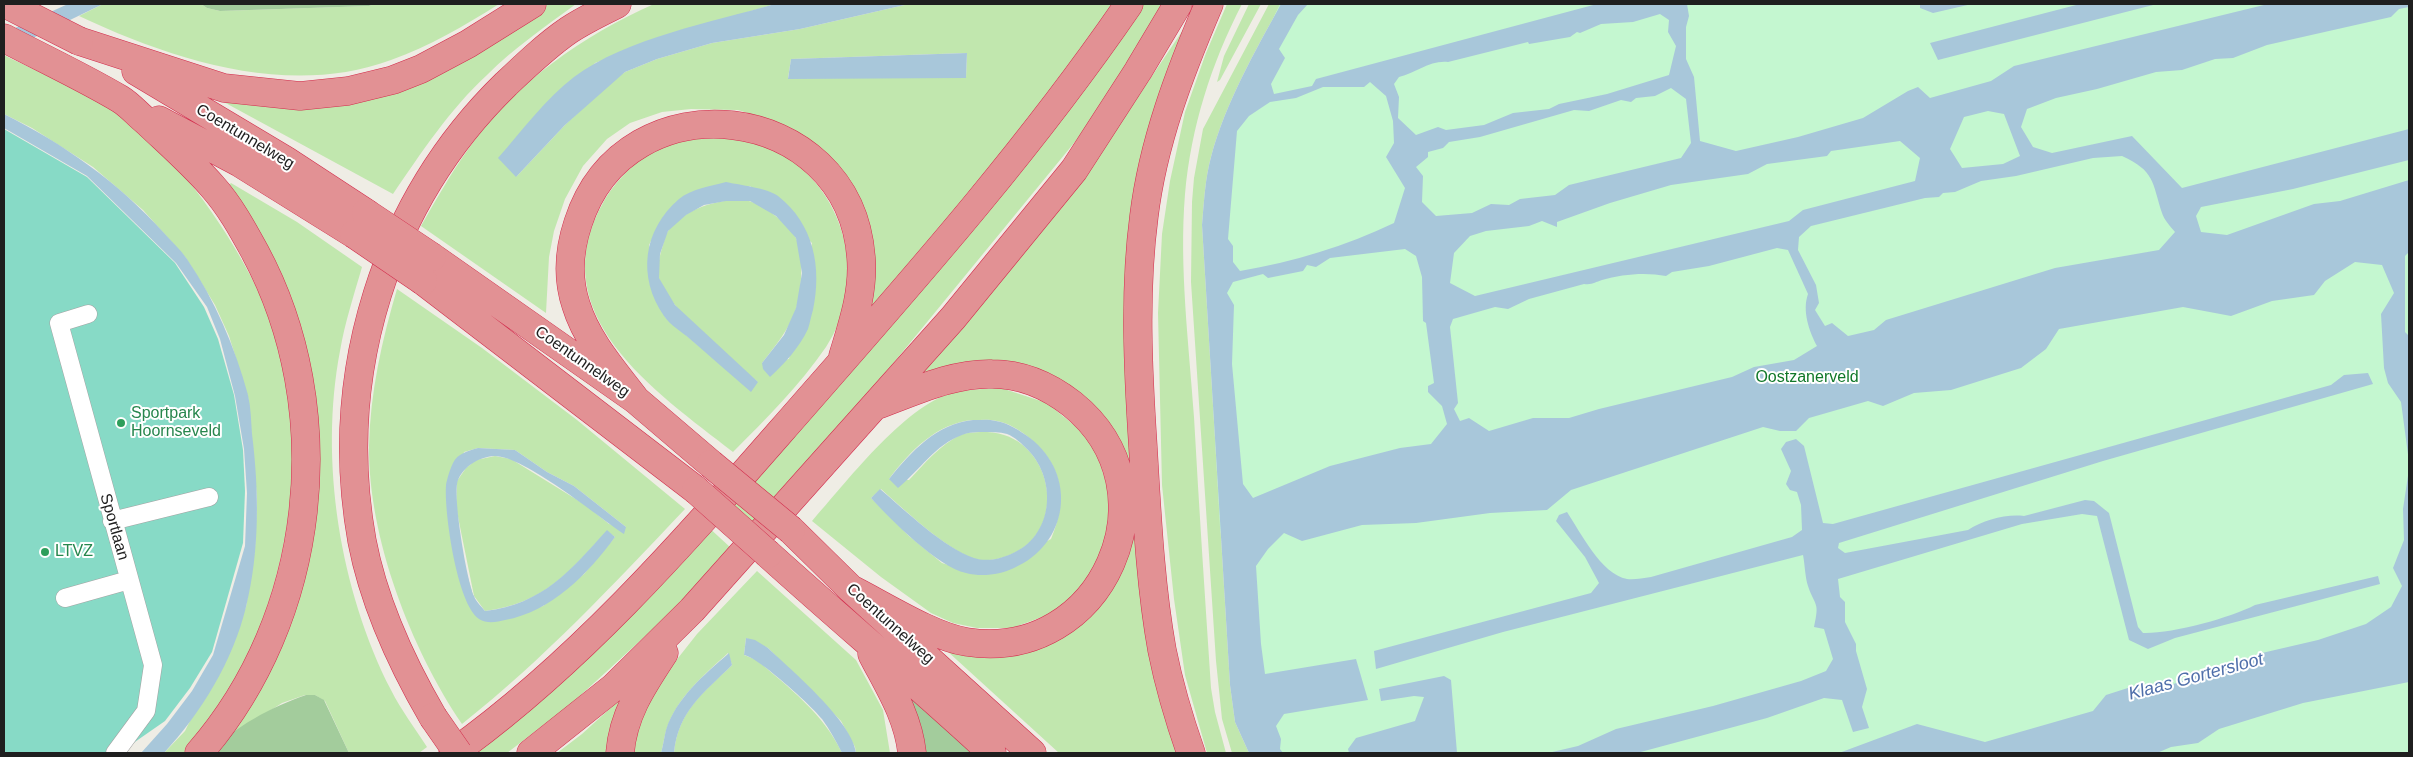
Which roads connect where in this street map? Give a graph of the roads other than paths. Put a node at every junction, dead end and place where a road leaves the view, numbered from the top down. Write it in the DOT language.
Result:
graph roads {
  1 [pos="6,4"];
  2 [pos="532,4"];
  3 [pos="617,4"];
  4 [pos="1129,4"];
  5 [pos="1178,4"];
  6 [pos="1209,4"];
  7 [pos="4,38"];
  8 [pos="123,58"];
  9 [pos="122,100"];
  10 [pos="360,223"];
  11 [pos="428,269"];
  12 [pos="88,314"];
  13 [pos="840,364"];
  14 [pos="636,400"];
  15 [pos="876,406"];
  16 [pos="210,497"];
  17 [pos="112,521"];
  18 [pos="129,580"];
  19 [pos="851,589"];
  20 [pos="65,598"];
  21 [pos="692,610"];
  22 [pos="866,642"];
  23 [pos="116,753"];
  24 [pos="199,753"];
  25 [pos="454,753"];
  26 [pos="458,753"];
  27 [pos="531,753"];
  28 [pos="620,753"];
  29 [pos="912,753"];
  30 [pos="992,753"];
  31 [pos="1032,753"];
  32 [pos="1191,753"];
  1 -- 8 [label="highway, bridge"];
  2 -- 8 [label="highway"];
  3 -- 26 [label="highway, bridge"];
  4 -- 13 [label="highway"];
  5 -- 15 [label="highway"];
  6 -- 32 [label="highway"];
  7 -- 9 [label="highway"];
  8 -- 10 [label="highway, Coentunnelweg"];
  9 -- 10 [label="highway, Coentunnelweg"];
  9 -- 24 [label="highway"];
  10 -- 11 [label="highway, Coentunnelweg, bridge"];
  11 -- 14 [label="highway, Coentunnelweg"];
  11 -- 22 [label="highway, Coentunnelweg, bridge"];
  12 -- 17 [label="street, Sportlaan"];
  13 -- 14 [label="highway"];
  13 -- 25 [label="highway"];
  14 -- 19 [label="highway, Coentunnelweg, bridge"];
  15 -- 19 [label="highway"];
  15 -- 21 [label="highway"];
  16 -- 17 [label="street"];
  17 -- 18 [label="street, Sportlaan"];
  18 -- 20 [label="street"];
  18 -- 23 [label="street, Sportlaan"];
  19 -- 31 [label="highway, Coentunnelweg"];
  21 -- 27 [label="highway"];
  21 -- 28 [label="highway"];
  22 -- 29 [label="highway"];
  22 -- 30 [label="highway, Coentunnelweg"];
}
